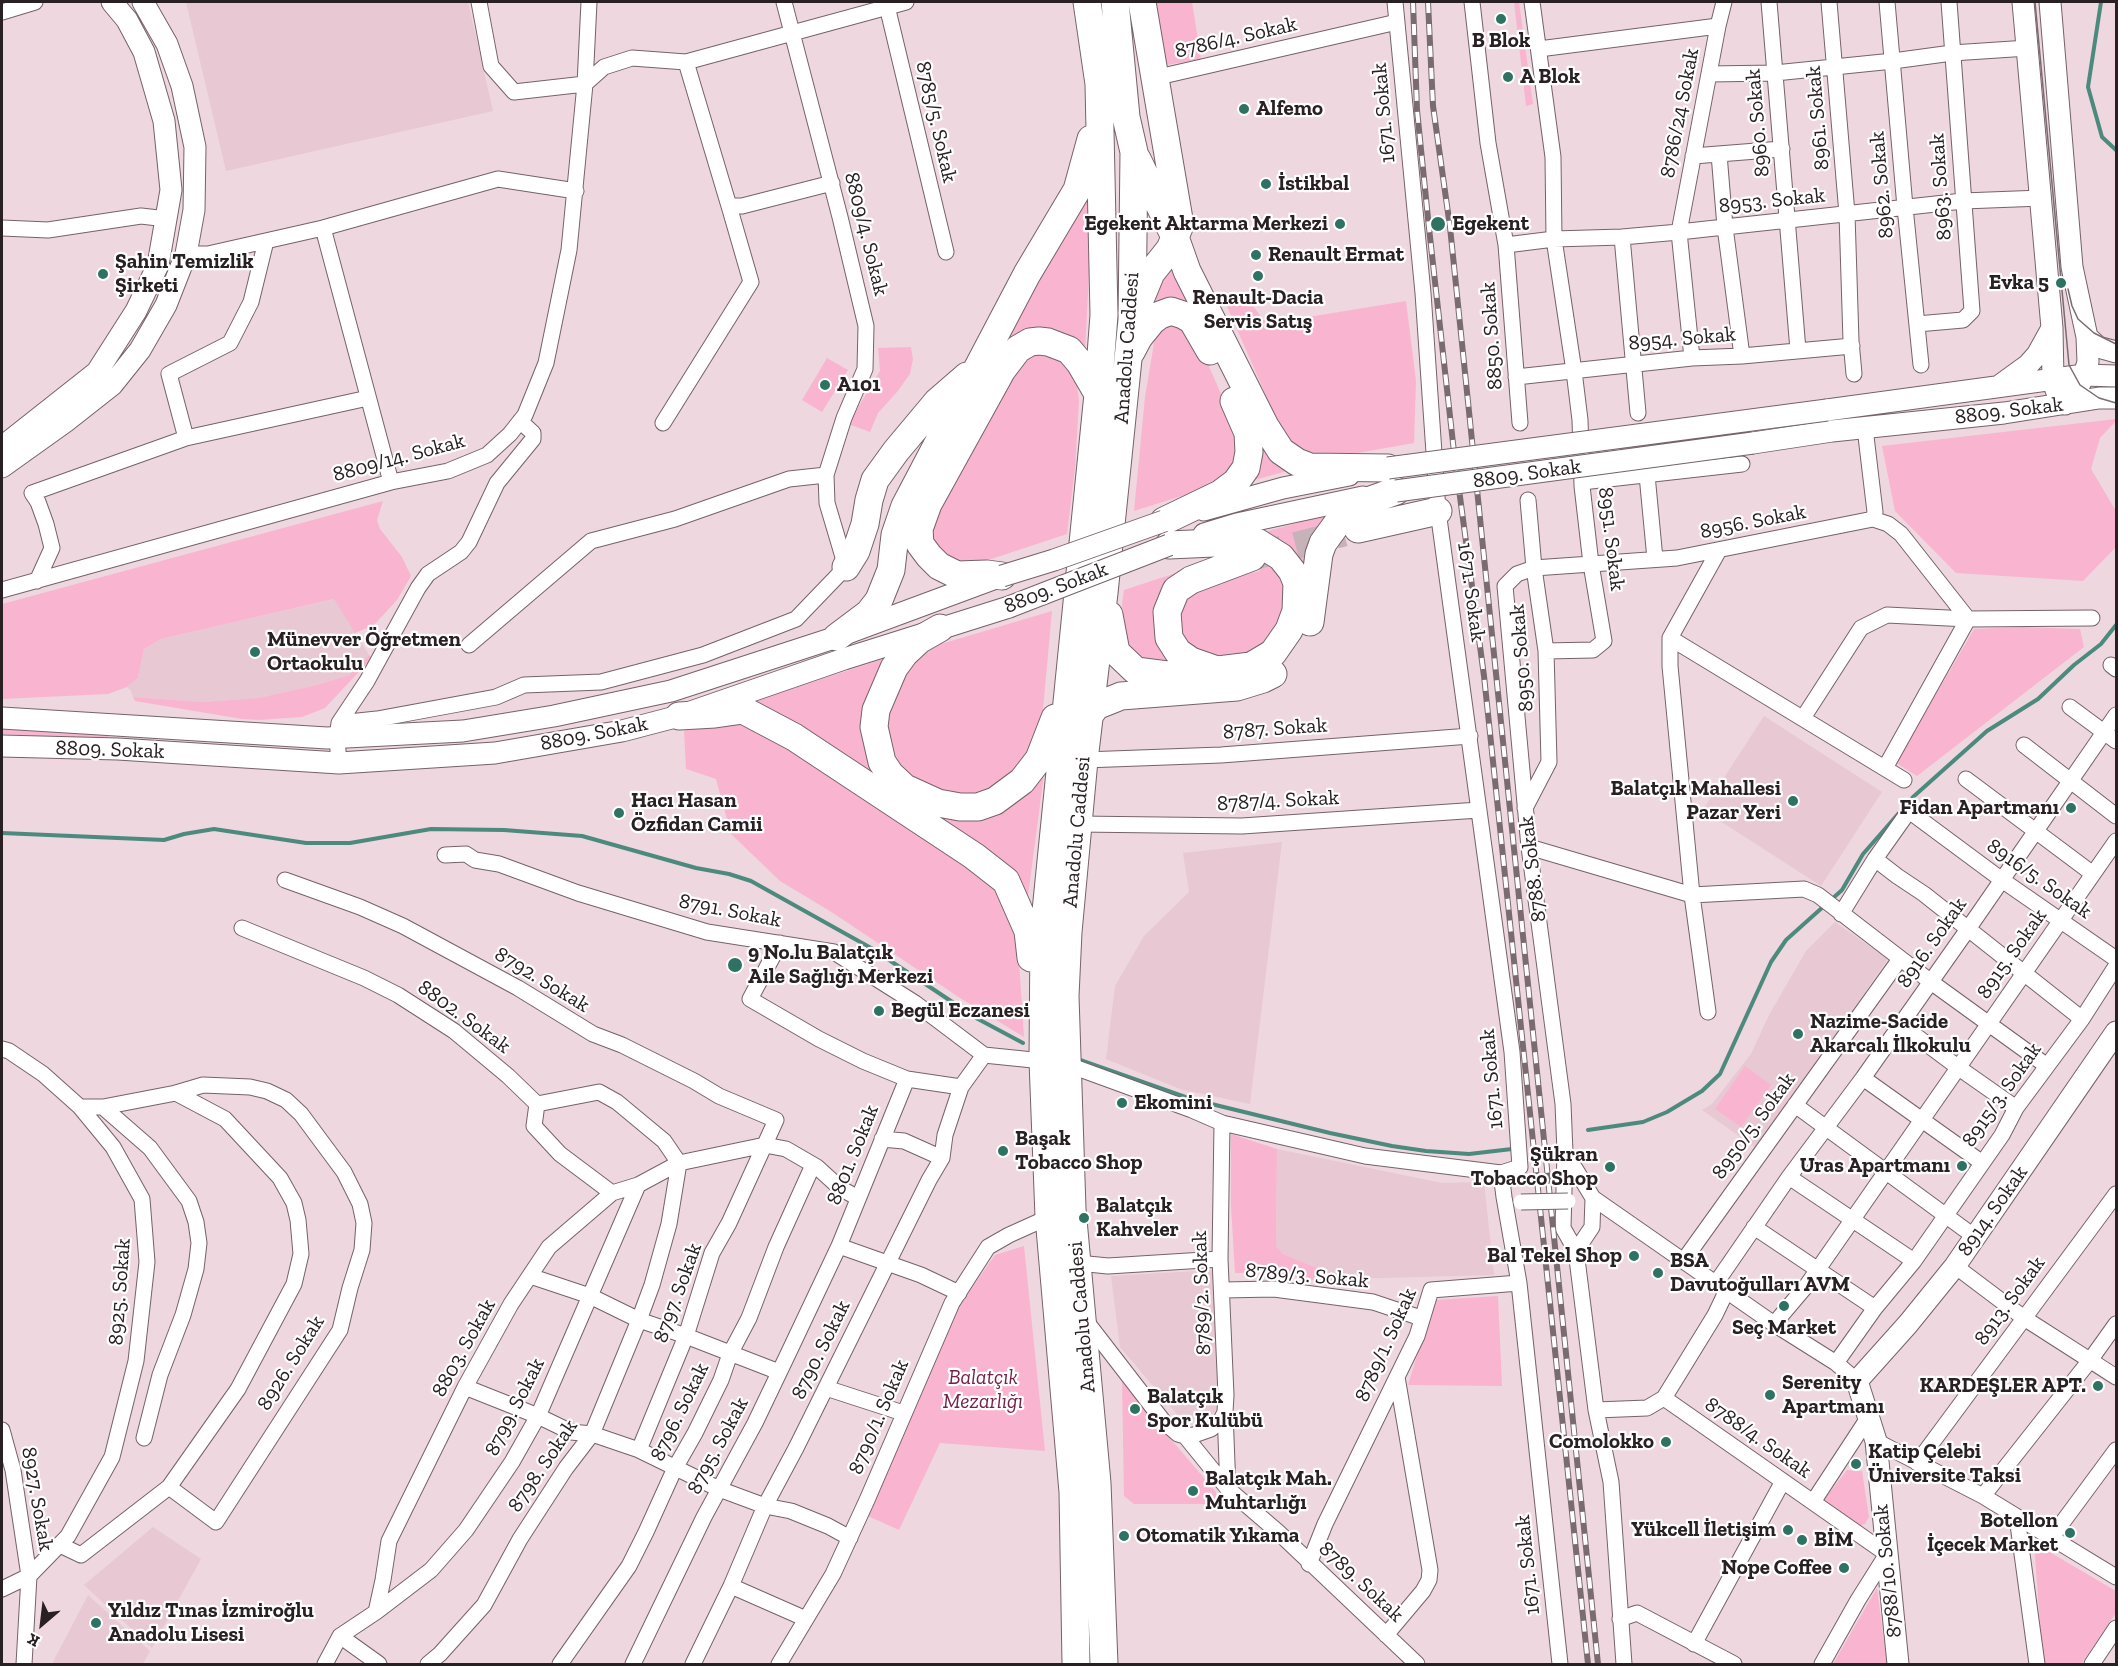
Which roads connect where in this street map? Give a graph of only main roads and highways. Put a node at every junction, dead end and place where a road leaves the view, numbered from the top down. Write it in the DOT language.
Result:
graph roads {
  1 [pos="1087,2"];
  2 [pos="1115,2"];
  3 [pos="1142,2"];
  4 [pos="1099,84"];
  5 [pos="1134,152"];
  6 [pos="1175,237"];
  7 [pos="1132,320"];
  8 [pos="1130,356"];
  9 [pos="979,365"];
  10 [pos="1098,394"];
  11 [pos="1438,511"];
  12 [pos="1358,529"];
  13 [pos="1252,557"];
  14 [pos="846,567"];
  15 [pos="1002,576"];
  16 [pos="1104,593"];
  17 [pos="940,628"];
  18 [pos="837,637"];
  19 [pos="1218,670"];
  20 [pos="1067,689"];
  21 [pos="679,716"];
  22 [pos="1089,716"];
  23 [pos="1054,1063"];
  24 [pos="1076,1665"];
  25 [pos="1104,1665"];
  1 -- 4 [label="highway, Anadolu Caddesi"];
  2 -- 5 [label="highway, Anadolu Caddesi"];
  3 -- 6 [label="highway"];
  4 -- 9 [label="highway"];
  4 -- 10 [label="highway, Anadolu Caddesi"];
  5 -- 6 [label="highway"];
  5 -- 7 [label="highway, Anadolu Caddesi"];
  6 -- 7 [label="highway"];
  6 -- 22 [label="highway"];
  7 -- 8 [label="highway, Anadolu Caddesi"];
  8 -- 16 [label="highway, Anadolu Caddesi"];
  8 -- 19 [label="highway"];
  9 -- 14 [label="highway"];
  9 -- 18 [label="highway"];
  10 -- 15 [label="highway"];
  10 -- 20 [label="highway, Anadolu Caddesi"];
  11 -- 12 [label="highway"];
  13 -- 19 [label="highway"];
  16 -- 19 [label="highway"];
  16 -- 22 [label="highway, Anadolu Caddesi"];
  17 -- 20 [label="highway"];
  20 -- 23 [label="highway, Anadolu Caddesi"];
  21 -- 23 [label="highway"];
  22 -- 23 [label="highway, Anadolu Caddesi"];
  23 -- 24 [label="highway, Anadolu Caddesi"];
  23 -- 25 [label="highway, Anadolu Caddesi"];
}
